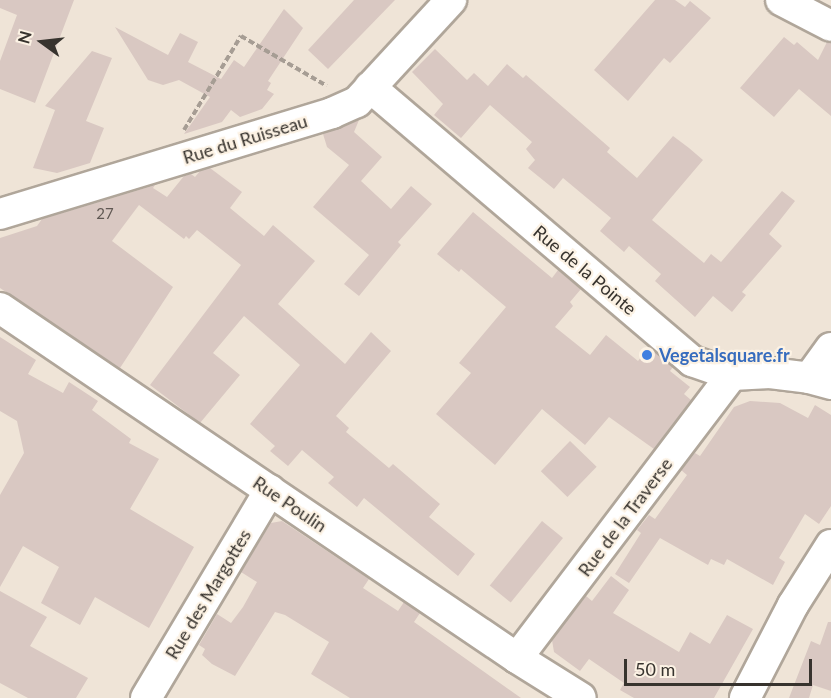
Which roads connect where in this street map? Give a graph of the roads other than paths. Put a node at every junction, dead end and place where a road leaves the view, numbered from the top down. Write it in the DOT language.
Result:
graph roads {
  1 [pos="451,0"];
  2 [pos="781,0"];
  3 [pos="831,26"];
  4 [pos="363,95"];
  5 [pos="0,214"];
  6 [pos="0,308"];
  7 [pos="831,348"];
  8 [pos="732,375"];
  9 [pos="820,381"];
  10 [pos="270,490"];
  11 [pos="826,561"];
  12 [pos="517,658"];
  13 [pos="146,698"];
  14 [pos="581,698"];
  15 [pos="745,698"];
  1 -- 4 [label="street, Rue du Ruisseau"];
  2 -- 3 [label="street"];
  4 -- 5 [label="street, Rue du Ruisseau"];
  4 -- 8 [label="street, Rue de la Pointe"];
  6 -- 10 [label="street, Rue Poulin"];
  7 -- 9 [label="street"];
  8 -- 9 [label="street, Rue de la Pointe"];
  8 -- 12 [label="street, Rue de la Traverse"];
  10 -- 12 [label="street, Rue Poulin"];
  10 -- 13 [label="street, Rue des Margottes"];
  11 -- 15 [label="street"];
  12 -- 14 [label="street, Rue Poulin"];
}
